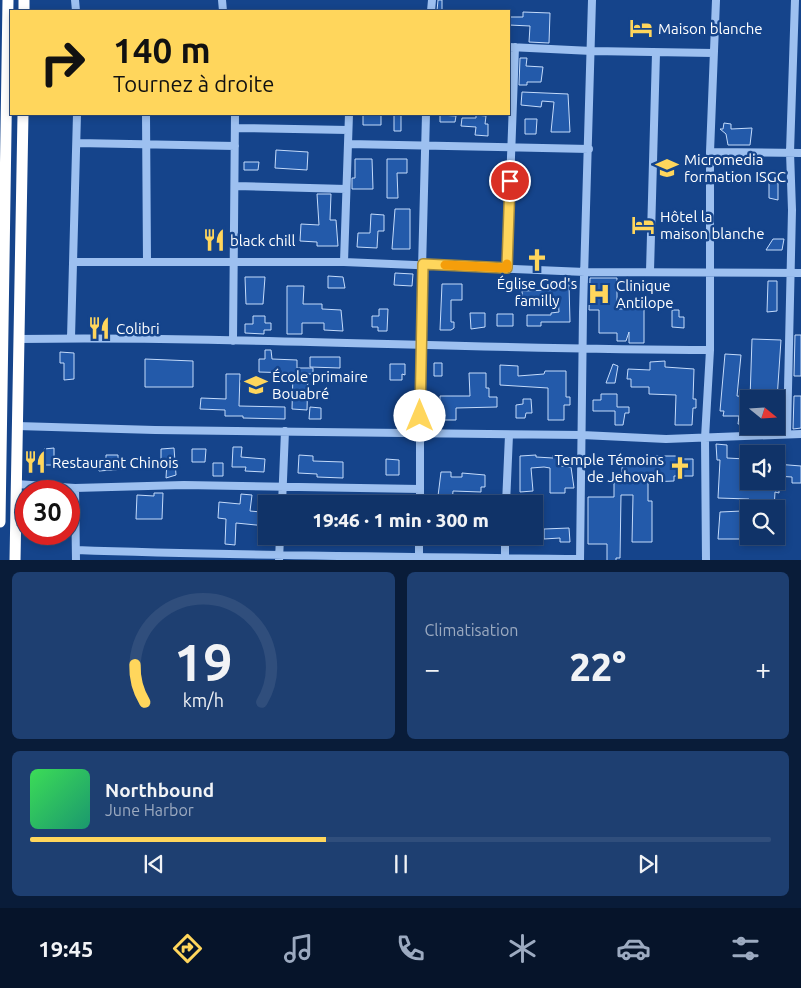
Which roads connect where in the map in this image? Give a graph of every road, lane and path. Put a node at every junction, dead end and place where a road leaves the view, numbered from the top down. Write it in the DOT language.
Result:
graph roads {
  1 [pos="8,0"];
  2 [pos="592,0"];
  3 [pos="716,0"];
  4 [pos="795,0"];
  5 [pos="512,47"];
  6 [pos="592,52"];
  7 [pos="656,53"];
  8 [pos="713,53"];
  9 [pos="23,115"];
  10 [pos="77,115"];
  11 [pos="146,115"];
  12 [pos="235,115"];
  13 [pos="349,115"];
  14 [pos="426,115"];
  15 [pos="236,128"];
  16 [pos="348,130"];
  17 [pos="77,143"];
  18 [pos="146,144"];
  19 [pos="348,144"];
  20 [pos="425,145"];
  21 [pos="235,146"];
  22 [pos="511,146"];
  23 [pos="589,149"];
  24 [pos="710,152"];
  25 [pos="790,152"];
  26 [pos="801,153"];
  27 [pos="235,186"];
  28 [pos="346,188"];
  29 [pos="148,261"];
  30 [pos="235,261"];
  31 [pos="73,262"];
  32 [pos="344,262"];
  33 [pos="423,264"];
  34 [pos="2,268"];
  35 [pos="20,268"];
  36 [pos="507,268"];
  37 [pos="650,271"];
  38 [pos="711,271"];
  39 [pos="586,272"];
  40 [pos="790,272"];
  41 [pos="801,273"];
  42 [pos="71,338"];
  43 [pos="18,339"];
  44 [pos="233,341"];
  45 [pos="420,346"];
  46 [pos="583,350"];
  47 [pos="710,350"];
  48 [pos="18,426"];
  49 [pos="0,427"];
  50 [pos="285,431"];
  51 [pos="420,433"];
  52 [pos="787,434"];
  53 [pos="801,434"];
  54 [pos="508,435"];
  55 [pos="582,435"];
  56 [pos="705,438"];
  57 [pos="16,480"];
  58 [pos="80,488"];
  59 [pos="283,488"];
  60 [pos="420,489"];
  61 [pos="283,495"];
  62 [pos="420,495"];
  63 [pos="506,495"];
  64 [pos="0,522"];
  65 [pos="15,545"];
  66 [pos="76,545"];
  67 [pos="280,545"];
  68 [pos="419,545"];
  69 [pos="505,545"];
  70 [pos="76,550"];
  71 [pos="279,558"];
  72 [pos="419,558"];
  73 [pos="505,559"];
  74 [pos="15,560"];
  75 [pos="76,560"];
  76 [pos="580,560"];
  77 [pos="706,560"];
  1 -- 34 [label="highway"];
  2 -- 6 [label="street"];
  3 -- 8 [label="street"];
  4 -- 25 [label="street"];
  5 -- 6 [label="street"];
  5 -- 22 [label="street"];
  6 -- 7 [label="street"];
  6 -- 23 [label="street"];
  7 -- 8 [label="street"];
  7 -- 37 [label="street"];
  8 -- 24 [label="street"];
  9 -- 35 [label="highway"];
  10 -- 17 [label="street"];
  11 -- 18 [label="street"];
  12 -- 15 [label="street"];
  13 -- 16 [label="street"];
  14 -- 20 [label="street"];
  15 -- 16 [label="street"];
  15 -- 21 [label="street"];
  16 -- 19 [label="street"];
  17 -- 18 [label="street"];
  17 -- 31 [label="street"];
  18 -- 21 [label="street"];
  18 -- 29 [label="street"];
  19 -- 20 [label="street"];
  19 -- 28 [label="street"];
  20 -- 22 [label="street"];
  20 -- 33 [label="street"];
  21 -- 27 [label="street"];
  22 -- 23 [label="street"];
  22 -- 36 [label="street"];
  23 -- 39 [label="street"];
  24 -- 25 [label="street"];
  24 -- 38 [label="street"];
  25 -- 26 [label="street"];
  25 -- 40 [label="street"];
  27 -- 28 [label="street"];
  27 -- 30 [label="street"];
  28 -- 32 [label="street"];
  29 -- 30 [label="street"];
  29 -- 31 [label="street"];
  30 -- 32 [label="street"];
  30 -- 44 [label="street"];
  31 -- 42 [label="street"];
  32 -- 33 [label="street"];
  33 -- 36 [label="street"];
  33 -- 45 [label="street"];
  34 -- 35 [label="street"];
  34 -- 49 [label="highway"];
  35 -- 43 [label="highway"];
  36 -- 39 [label="street"];
  37 -- 38 [label="street"];
  37 -- 39 [label="street"];
  38 -- 40 [label="street"];
  38 -- 47 [label="street"];
  39 -- 46 [label="street"];
  40 -- 41 [label="street"];
  40 -- 52 [label="street"];
  42 -- 43 [label="street"];
  42 -- 44 [label="street"];
  43 -- 48 [label="highway"];
  44 -- 45 [label="street"];
  45 -- 46 [label="street"];
  45 -- 51 [label="street"];
  46 -- 47 [label="street"];
  46 -- 55 [label="street"];
  47 -- 56 [label="street"];
  48 -- 50 [label="street"];
  48 -- 57 [label="highway"];
  49 -- 64 [label="highway"];
  50 -- 51 [label="street"];
  50 -- 59 [label="street"];
  51 -- 54 [label="street"];
  51 -- 60 [label="street"];
  52 -- 53 [label="street"];
  52 -- 56 [label="street"];
  54 -- 55 [label="street"];
  54 -- 63 [label="street"];
  55 -- 56 [label="street"];
  55 -- 76 [label="street"];
  56 -- 77 [label="street"];
  58 -- 59 [label="street"];
  59 -- 60 [label="street"];
  59 -- 61 [label="street"];
  60 -- 62 [label="street"];
  65 -- 74 [label="highway"];
  66 -- 70 [label="street"];
  67 -- 71 [label="street"];
  68 -- 72 [label="street"];
  69 -- 73 [label="street"];
  70 -- 71 [label="street"];
  70 -- 75 [label="street"];
  71 -- 72 [label="street"];
  72 -- 73 [label="street"];
  73 -- 76 [label="street"];
}
